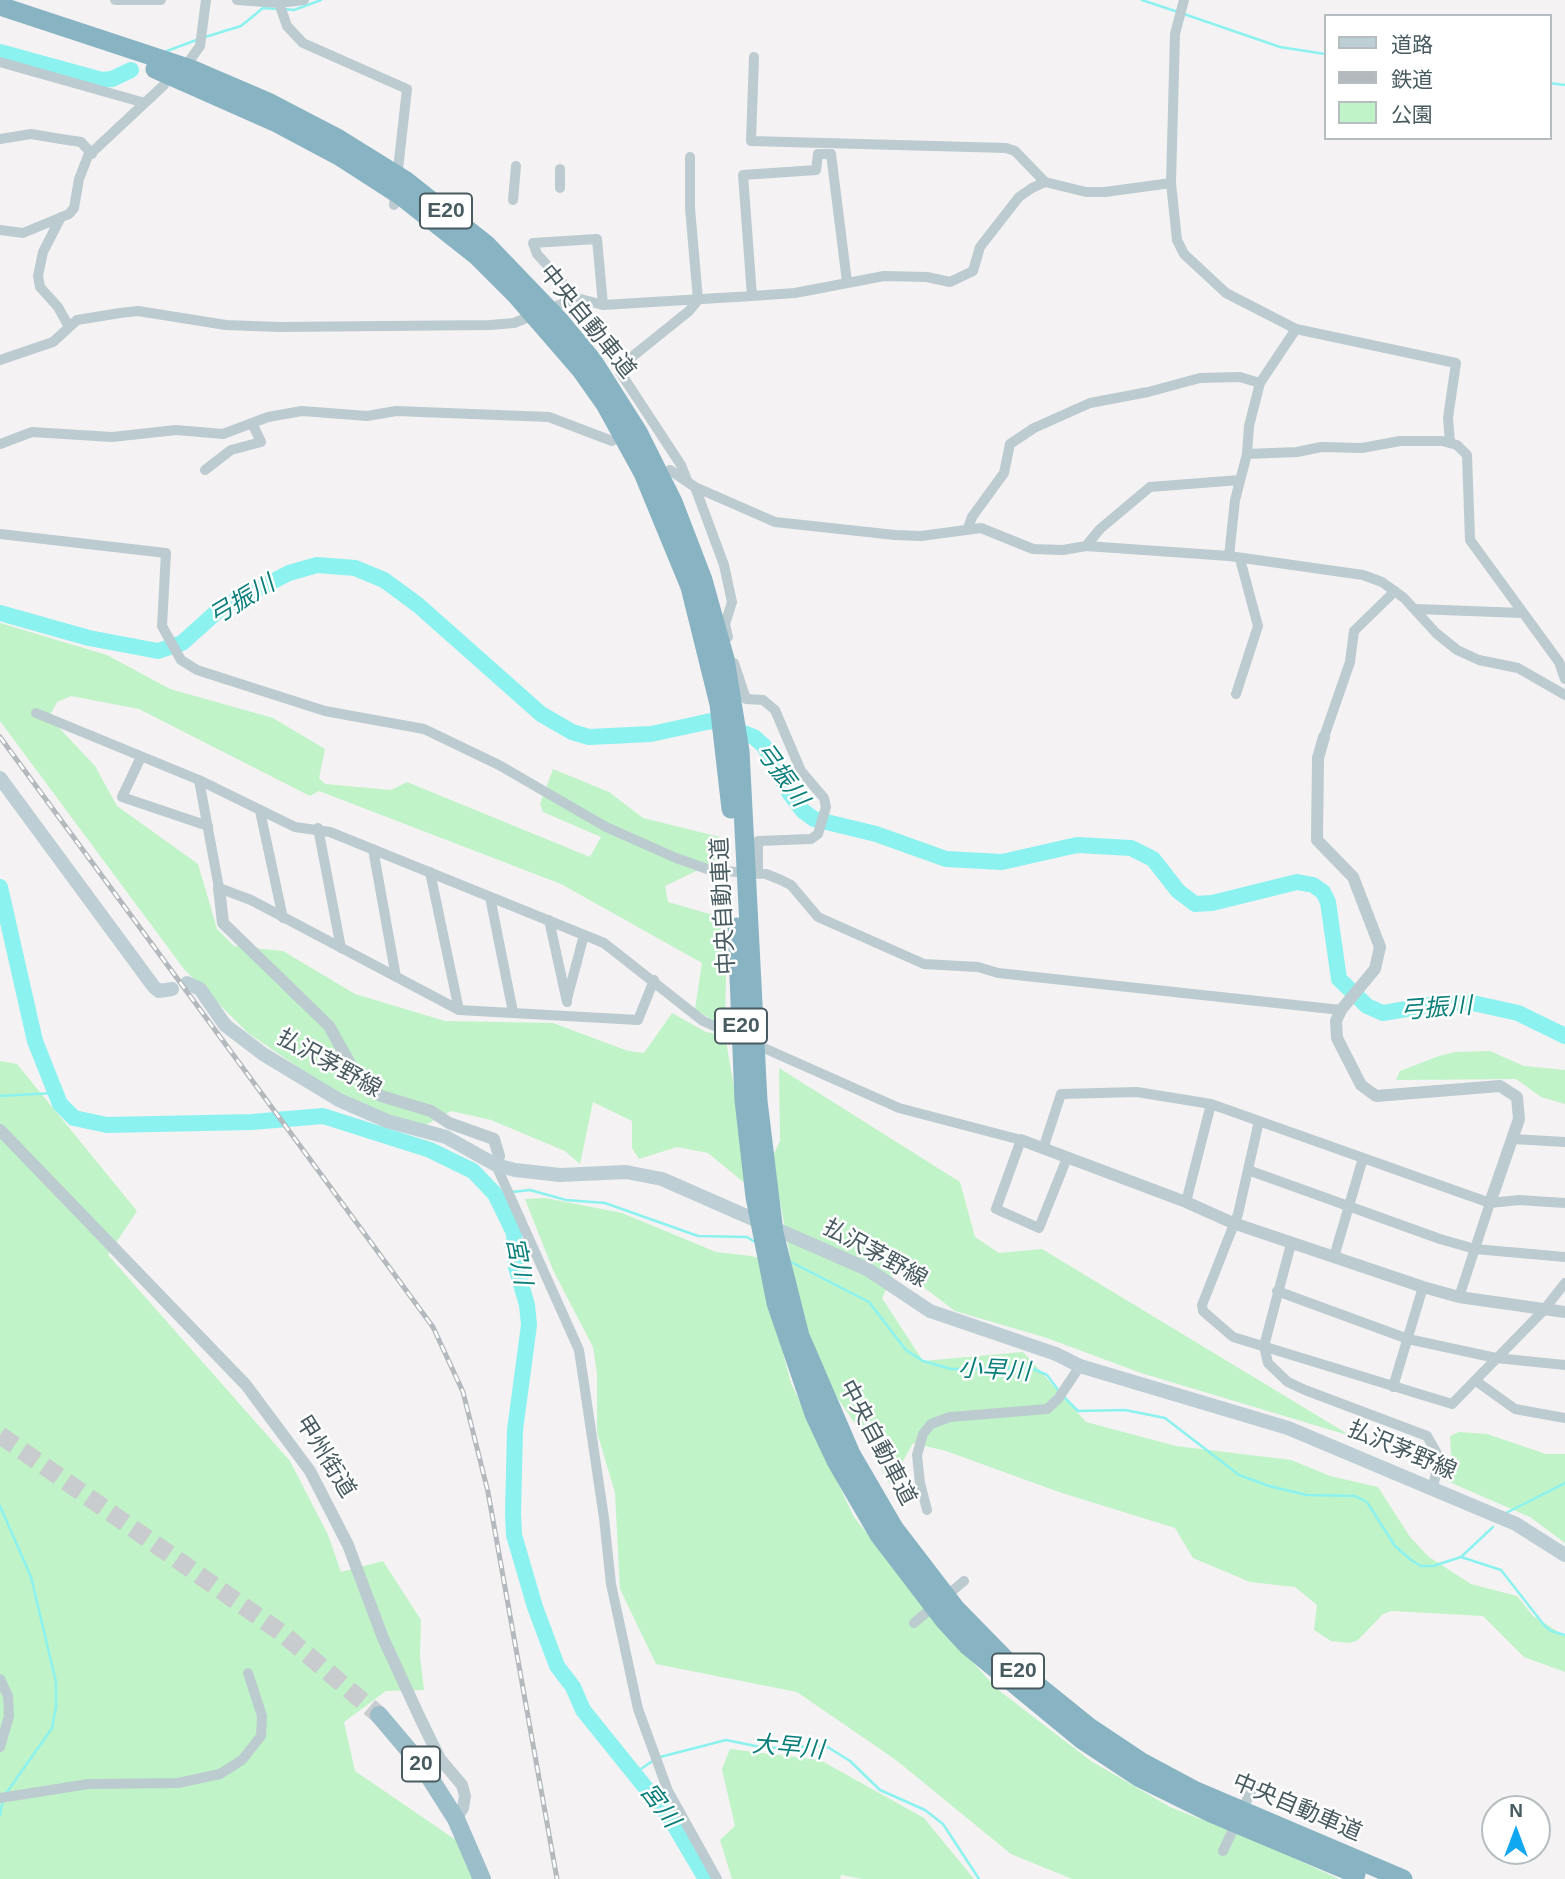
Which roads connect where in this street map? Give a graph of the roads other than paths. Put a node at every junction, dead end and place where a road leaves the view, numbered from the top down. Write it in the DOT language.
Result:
graph roads {
  1 [pos="115,0"];
  2 [pos="161,0"];
  3 [pos="206,0"];
  4 [pos="237,0"];
  5 [pos="303,0"];
  6 [pos="0,6"];
  7 [pos="279,7"];
  8 [pos="1181,9"];
  9 [pos="0,19"];
  10 [pos="754,57"];
  11 [pos="190,61"];
  12 [pos="0,62"];
  13 [pos="164,85"];
  14 [pos="145,103"];
  15 [pos="0,139"];
  16 [pos="92,154"];
  17 [pos="691,157"];
  18 [pos="516,166"];
  19 [pos="560,169"];
  20 [pos="1045,182"];
  21 [pos="1171,183"];
  22 [pos="560,188"];
  23 [pos="513,200"];
  24 [pos="394,205"];
  25 [pos="61,217"];
  26 [pos="0,230"];
  27 [pos="847,282"];
  28 [pos="752,296"];
  29 [pos="572,300"];
  30 [pos="698,300"];
  31 [pos="603,305"];
  32 [pos="68,326"];
  33 [pos="1296,329"];
  34 [pos="0,360"];
  35 [pos="1260,383"];
  36 [pos="252,422"];
  37 [pos="612,441"];
  38 [pos="1450,442"];
  39 [pos="0,444"];
  40 [pos="1247,454"];
  41 [pos="205,470"];
  42 [pos="670,470"];
  43 [pos="1240,480"];
  44 [pos="691,483"];
  45 [pos="968,528"];
  46 [pos="0,534"];
  47 [pos="1086,546"];
  48 [pos="1234,557"];
  49 [pos="1395,590"];
  50 [pos="1416,609"];
  51 [pos="1522,613"];
  52 [pos="708,619"];
  53 [pos="1565,679"];
  54 [pos="1236,694"];
  55 [pos="1565,695"];
  56 [pos="36,713"];
  57 [pos="1324,737"];
  58 [pos="141,757"];
  59 [pos="0,778"];
  60 [pos="199,780"];
  61 [pos="260,811"];
  62 [pos="208,826"];
  63 [pos="318,828"];
  64 [pos="373,849"];
  65 [pos="430,872"];
  66 [pos="758,874"];
  67 [pos="219,888"];
  68 [pos="490,897"];
  69 [pos="284,918"];
  70 [pos="549,920"];
  71 [pos="583,935"];
  72 [pos="341,948"];
  73 [pos="396,977"];
  74 [pos="654,980"];
  75 [pos="187,983"];
  76 [pos="172,989"];
  77 [pos="567,1002"];
  78 [pos="459,1010"];
  79 [pos="1341,1010"];
  80 [pos="513,1012"];
  81 [pos="568,1015"];
  82 [pos="1210,1104"];
  83 [pos="1259,1121"];
  84 [pos="0,1130"];
  85 [pos="1513,1139"];
  86 [pos="1021,1140"];
  87 [pos="1565,1142"];
  88 [pos="1043,1149"];
  89 [pos="1067,1157"];
  90 [pos="1363,1158"];
  91 [pos="496,1165"];
  92 [pos="1248,1170"];
  93 [pos="1186,1202"];
  94 [pos="1490,1203"];
  95 [pos="1565,1203"];
  96 [pos="1348,1206"];
  97 [pos="1233,1223"];
  98 [pos="1291,1244"];
  99 [pos="1475,1249"];
  100 [pos="1334,1257"];
  101 [pos="1565,1257"];
  102 [pos="1565,1283"];
  103 [pos="1423,1287"];
  104 [pos="1277,1291"];
  105 [pos="1460,1297"];
  106 [pos="783,1302"];
  107 [pos="1543,1311"];
  108 [pos="1565,1312"];
  109 [pos="1408,1339"];
  110 [pos="1264,1346"];
  111 [pos="1496,1358"];
  112 [pos="1565,1365"];
  113 [pos="1080,1366"];
  114 [pos="1476,1381"];
  115 [pos="1393,1387"];
  116 [pos="1565,1418"];
  117 [pos="1433,1488"];
  118 [pos="927,1510"];
  119 [pos="1565,1555"];
  120 [pos="964,1581"];
  121 [pos="916,1621"];
  122 [pos="248,1673"];
  123 [pos="0,1679"];
  124 [pos="379,1715"];
  125 [pos="0,1747"];
  126 [pos="1254,1786"];
  127 [pos="0,1798"];
  128 [pos="456,1819"];
  129 [pos="1224,1848"];
  130 [pos="482,1879"];
  131 [pos="717,1879"];
  132 [pos="1370,1879"];
  133 [pos="1403,1879"];
  1 -- 2 [label="street"];
  3 -- 11 [label="street"];
  4 -- 7 [label="street"];
  5 -- 7 [label="street"];
  6 -- 52 [label="highway, 中央自動車道 / E20"];
  7 -- 24 [label="street"];
  8 -- 21 [label="street"];
  9 -- 52 [label="highway, 中央自動車道 / E20"];
  10 -- 20 [label="street"];
  12 -- 14 [label="street"];
  13 -- 14 [label="street"];
  14 -- 16 [label="street"];
  15 -- 16 [label="street"];
  16 -- 25 [label="street"];
  17 -- 30 [label="street"];
  18 -- 23 [label="street"];
  19 -- 22 [label="street"];
  20 -- 21 [label="street"];
  20 -- 27 [label="street"];
  21 -- 33 [label="street"];
  25 -- 26 [label="street"];
  25 -- 32 [label="street"];
  27 -- 28 [label="street"];
  27 -- 28 [label="street"];
  28 -- 30 [label="street"];
  29 -- 31 [label="street"];
  29 -- 31 [label="street"];
  29 -- 32 [label="street"];
  30 -- 31 [label="street"];
  30 -- 44 [label="street"];
  32 -- 34 [label="street"];
  33 -- 35 [label="street"];
  33 -- 38 [label="street"];
  35 -- 40 [label="street"];
  35 -- 45 [label="street"];
  36 -- 37 [label="street"];
  36 -- 39 [label="street"];
  36 -- 41 [label="street"];
  38 -- 40 [label="street"];
  38 -- 51 [label="street"];
  40 -- 43 [label="street"];
  42 -- 44 [label="street"];
  43 -- 47 [label="street"];
  43 -- 48 [label="street"];
  44 -- 45 [label="street"];
  44 -- 66 [label="street"];
  45 -- 47 [label="street"];
  46 -- 66 [label="street"];
  47 -- 48 [label="street"];
  48 -- 49 [label="street"];
  48 -- 54 [label="street"];
  49 -- 50 [label="street"];
  49 -- 57 [label="street"];
  50 -- 51 [label="street"];
  50 -- 55 [label="street"];
  51 -- 53 [label="street"];
  52 -- 106 [label="highway, 中央自動車道 / E20"];
  56 -- 58 [label="street"];
  57 -- 79 [label="street"];
  58 -- 60 [label="street"];
  58 -- 62 [label="street"];
  59 -- 76 [label="main road"];
  60 -- 61 [label="street"];
  60 -- 62 [label="street"];
  61 -- 63 [label="street"];
  61 -- 69 [label="street"];
  62 -- 67 [label="street"];
  63 -- 64 [label="street"];
  63 -- 72 [label="street"];
  64 -- 65 [label="street"];
  64 -- 73 [label="street"];
  65 -- 68 [label="street"];
  65 -- 78 [label="street"];
  66 -- 79 [label="street"];
  67 -- 69 [label="street"];
  67 -- 91 [label="street"];
  68 -- 70 [label="street"];
  68 -- 80 [label="street"];
  69 -- 72 [label="street"];
  70 -- 71 [label="street"];
  70 -- 77 [label="street"];
  71 -- 74 [label="street"];
  71 -- 77 [label="street"];
  72 -- 73 [label="street"];
  73 -- 78 [label="street"];
  74 -- 81 [label="street"];
  74 -- 86 [label="street"];
  75 -- 91 [label="main road, 払沢茅野線"];
  77 -- 81 [label="street"];
  78 -- 80 [label="street"];
  79 -- 85 [label="street"];
  80 -- 81 [label="street"];
  82 -- 83 [label="street"];
  82 -- 88 [label="street"];
  82 -- 93 [label="street"];
  83 -- 90 [label="street"];
  83 -- 92 [label="street"];
  84 -- 128 [label="street, 甲州街道"];
  85 -- 87 [label="street"];
  85 -- 94 [label="street"];
  86 -- 88 [label="street"];
  86 -- 89 [label="street"];
  88 -- 89 [label="street"];
  89 -- 93 [label="street"];
  90 -- 94 [label="street"];
  90 -- 96 [label="street"];
  91 -- 113 [label="main road, 払沢茅野線"];
  91 -- 131 [label="street"];
  92 -- 96 [label="street"];
  92 -- 97 [label="street"];
  93 -- 97 [label="street"];
  94 -- 95 [label="street"];
  94 -- 99 [label="street"];
  96 -- 99 [label="street"];
  96 -- 100 [label="street"];
  97 -- 98 [label="street"];
  97 -- 110 [label="street"];
  98 -- 100 [label="street"];
  98 -- 104 [label="street"];
  99 -- 101 [label="street"];
  99 -- 105 [label="street"];
  100 -- 103 [label="street"];
  102 -- 107 [label="street"];
  103 -- 105 [label="street"];
  103 -- 109 [label="street"];
  104 -- 109 [label="street"];
  104 -- 110 [label="street"];
  105 -- 107 [label="street"];
  106 -- 132 [label="highway, 中央自動車道 / E20"];
  106 -- 133 [label="highway, 中央自動車道 / E20"];
  107 -- 108 [label="street"];
  107 -- 111 [label="street"];
  109 -- 111 [label="street"];
  109 -- 115 [label="street"];
  110 -- 115 [label="street"];
  110 -- 117 [label="street"];
  111 -- 112 [label="street"];
  111 -- 114 [label="street"];
  113 -- 117 [label="main road, 払沢茅野線"];
  113 -- 118 [label="street"];
  114 -- 115 [label="street"];
  114 -- 116 [label="street"];
  117 -- 119 [label="main road, 払沢茅野線"];
  120 -- 121 [label="street"];
  122 -- 127 [label="street"];
  123 -- 125 [label="street"];
  124 -- 128 [label="highway, 20"];
  126 -- 129 [label="street"];
  128 -- 130 [label="highway, 20"];
}
